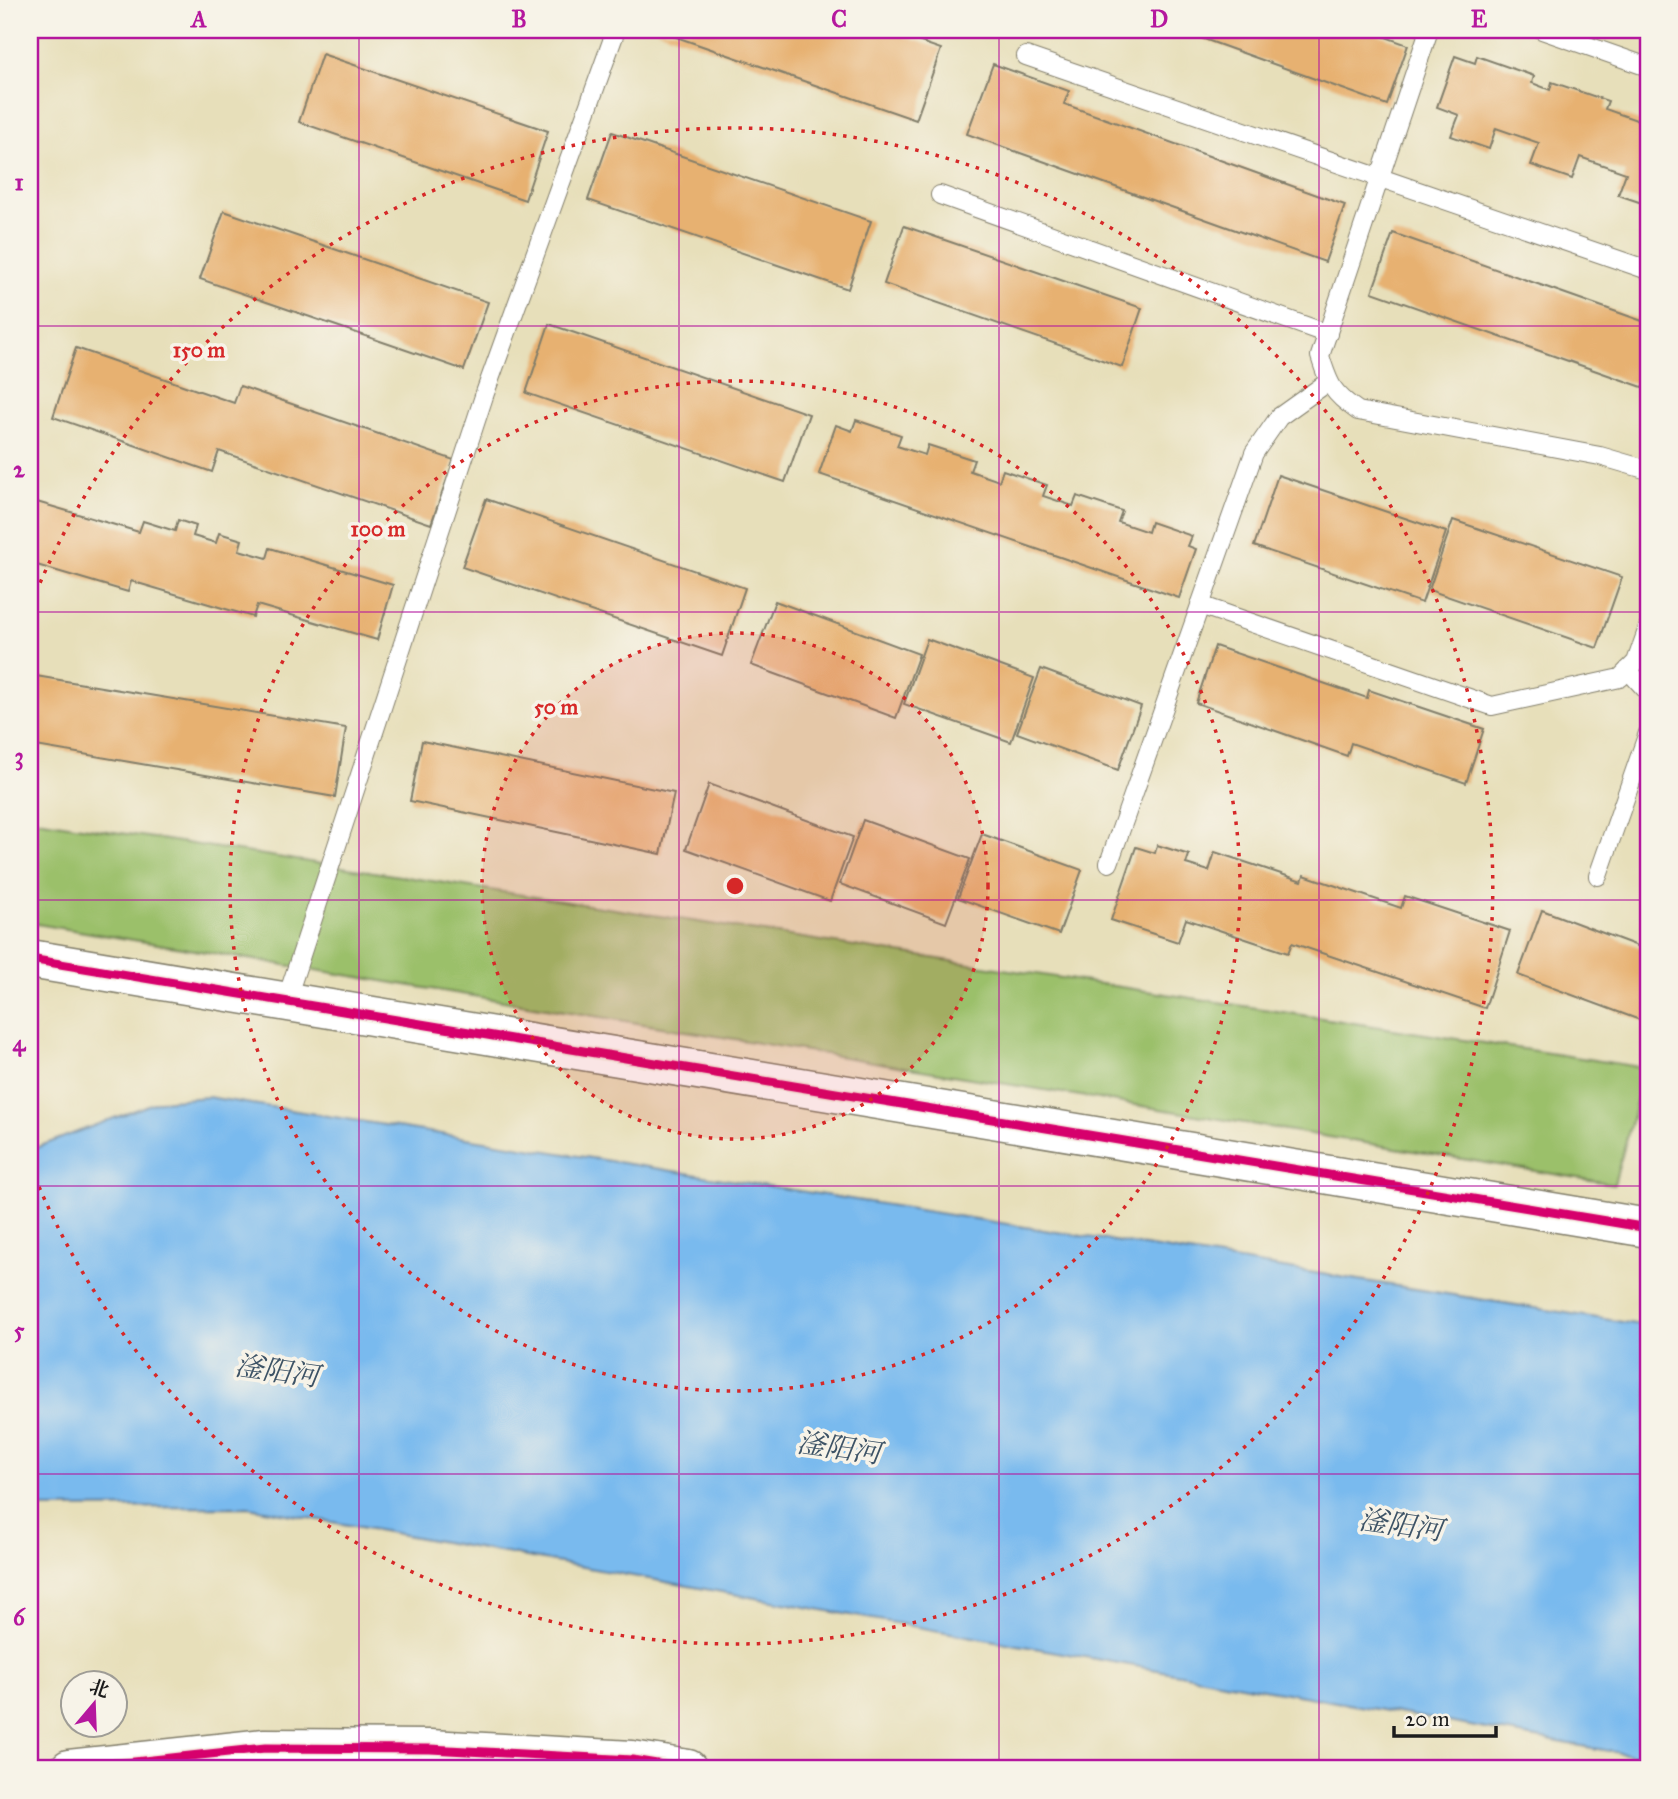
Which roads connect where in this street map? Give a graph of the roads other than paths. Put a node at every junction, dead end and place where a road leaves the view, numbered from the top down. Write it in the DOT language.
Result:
graph roads {
  1 [pos="616,30"];
  2 [pos="1429,30"];
  3 [pos="1542,30"];
  4 [pos="1027,56"];
  5 [pos="1648,67"];
  6 [pos="1380,178"];
  7 [pos="940,195"];
  8 [pos="1648,270"];
  9 [pos="1328,334"];
  10 [pos="1328,382"];
  11 [pos="1648,470"];
  12 [pos="1200,606"];
  13 [pos="1648,628"];
  14 [pos="1628,670"];
  15 [pos="1648,692"];
  16 [pos="1648,733"];
  17 [pos="1109,863"];
  18 [pos="1598,876"];
  19 [pos="30,959"];
  20 [pos="286,1001"];
  21 [pos="1648,1228"];
  22 [pos="69,1769"];
  23 [pos="688,1769"];
  1 -- 20 [label="lane"];
  2 -- 6 [label="lane"];
  3 -- 5 [label="lane"];
  4 -- 6 [label="lane"];
  6 -- 8 [label="lane"];
  6 -- 9 [label="lane"];
  7 -- 9 [label="lane"];
  9 -- 10 [label="lane"];
  10 -- 11 [label="lane"];
  10 -- 12 [label="lane"];
  12 -- 14 [label="lane"];
  12 -- 17 [label="lane"];
  13 -- 14 [label="lane"];
  14 -- 15 [label="lane"];
  16 -- 18 [label="lane"];
  19 -- 20 [label="street"];
  20 -- 21 [label="street"];
  22 -- 23 [label="street"];
}
